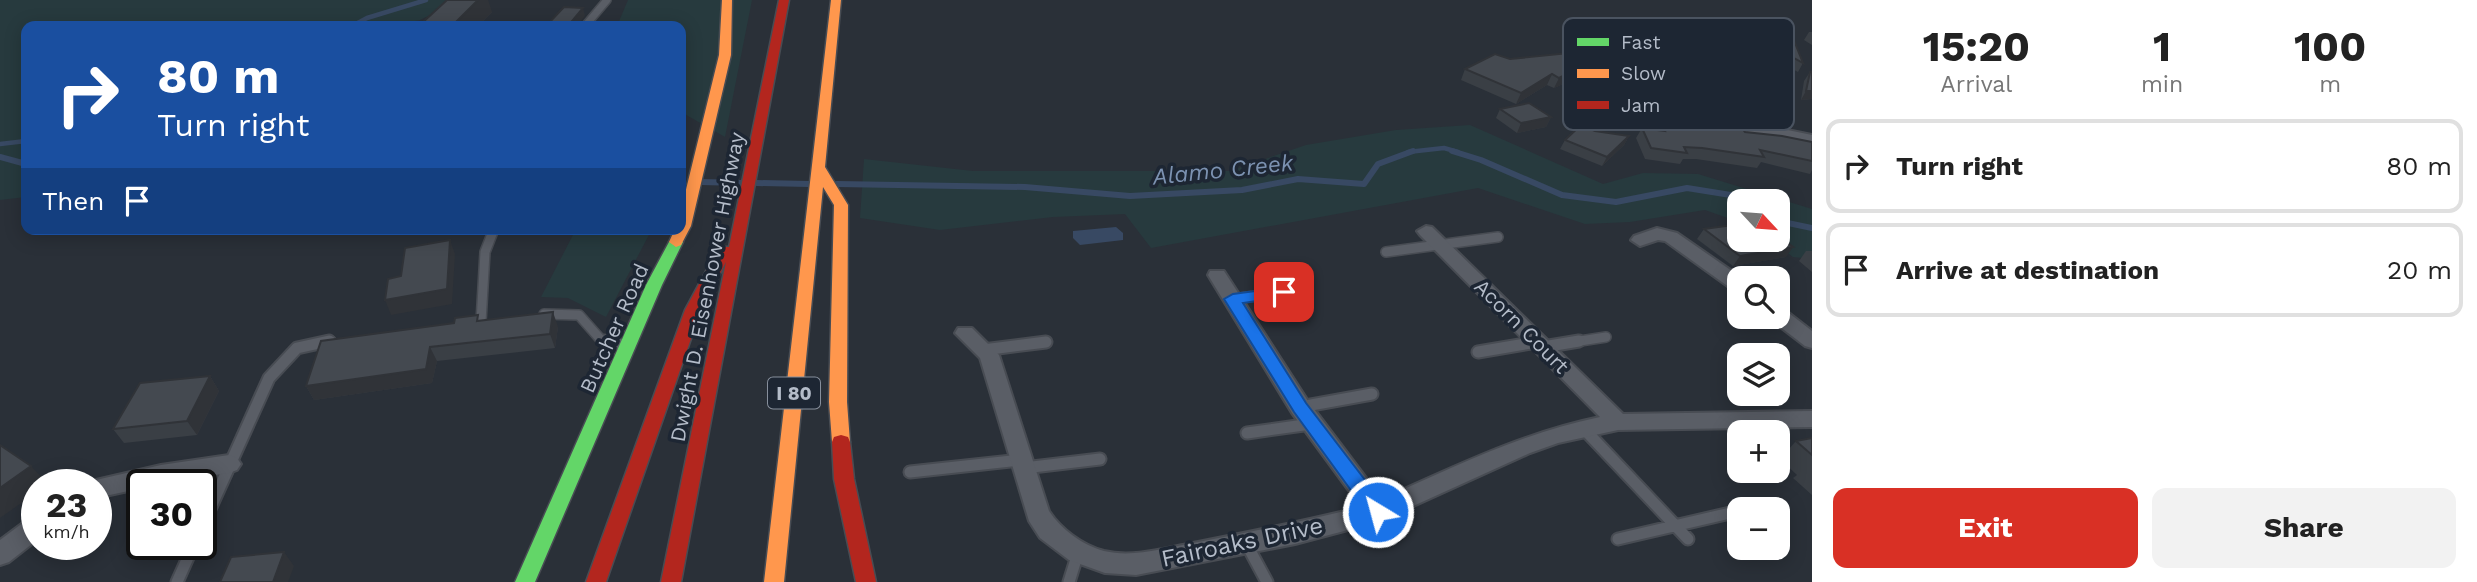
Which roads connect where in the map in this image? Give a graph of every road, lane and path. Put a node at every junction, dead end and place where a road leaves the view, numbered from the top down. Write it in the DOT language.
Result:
graph roads {
  1 [pos="607,0"];
  2 [pos="727,0"];
  3 [pos="784,0"];
  4 [pos="836,0"];
  5 [pos="589,21"];
  6 [pos="1768,130"];
  7 [pos="1812,140"];
  8 [pos="818,167"];
  9 [pos="743,209"];
  10 [pos="686,217"];
  11 [pos="1426,231"];
  12 [pos="492,235"];
  13 [pos="678,235"];
  14 [pos="1498,237"];
  15 [pos="1640,240"];
  16 [pos="1442,246"];
  17 [pos="1385,252"];
  18 [pos="1217,275"];
  19 [pos="1727,277"];
  20 [pos="1284,292"];
  21 [pos="1233,299"];
  22 [pos="533,315"];
  23 [pos="493,320"];
  24 [pos="1790,324"];
  25 [pos="965,333"];
  26 [pos="1606,337"];
  27 [pos="349,338"];
  28 [pos="1812,341"];
  29 [pos="1046,342"];
  30 [pos="1540,344"];
  31 [pos="629,346"];
  32 [pos="983,350"];
  33 [pos="1478,352"];
  34 [pos="1372,394"];
  35 [pos="1306,416"];
  36 [pos="1812,419"];
  37 [pos="1618,422"];
  38 [pos="1584,429"];
  39 [pos="1247,433"];
  40 [pos="1100,459"];
  41 [pos="229,464"];
  42 [pos="1023,464"];
  43 [pos="910,472"];
  44 [pos="112,485"];
  45 [pos="217,492"];
  46 [pos="1378,512"];
  47 [pos="1727,514"];
  48 [pos="1675,525"];
  49 [pos="21,538"];
  50 [pos="1618,539"];
  51 [pos="1688,539"];
  52 [pos="1246,543"];
  53 [pos="1078,552"];
  54 [pos="0,554"];
  55 [pos="187,560"];
  56 [pos="177,582"];
  57 [pos="525,582"];
  58 [pos="596,582"];
  59 [pos="671,582"];
  60 [pos="774,582"];
  61 [pos="866,582"];
  62 [pos="1069,582"];
  63 [pos="1267,582"];
  1 -- 5 [label="lane"];
  2 -- 10 [label="main road, Butcher Road"];
  3 -- 9 [label="main road, Dwight D. Eisenhower Highway"];
  4 -- 8 [label="main road, I 80"];
  6 -- 7 [label="street"];
  8 -- 60 [label="main road, I 80"];
  8 -- 61 [label="main road"];
  9 -- 58 [label="main road"];
  9 -- 59 [label="main road, Dwight D. Eisenhower Highway"];
  11 -- 16 [label="street, Acorn Court"];
  12 -- 23 [label="lane"];
  13 -- 31 [label="main road, Butcher Road"];
  14 -- 16 [label="lane"];
  15 -- 19 [label="street"];
  16 -- 17 [label="lane"];
  16 -- 30 [label="street, Acorn Court"];
  18 -- 21 [label="street"];
  20 -- 21 [label="lane"];
  21 -- 35 [label="street"];
  22 -- 31 [label="lane"];
  24 -- 28 [label="street"];
  25 -- 32 [label="street, Fairoaks Drive"];
  26 -- 30 [label="lane"];
  27 -- 41 [label="lane"];
  29 -- 32 [label="lane"];
  30 -- 33 [label="lane"];
  30 -- 37 [label="street, Acorn Court"];
  31 -- 57 [label="main road, Butcher Road"];
  32 -- 42 [label="street, Fairoaks Drive"];
  34 -- 35 [label="lane"];
  35 -- 39 [label="lane"];
  35 -- 46 [label="street"];
  36 -- 37 [label="street, Fairoaks Drive"];
  37 -- 38 [label="street, Fairoaks Drive"];
  38 -- 46 [label="street, Fairoaks Drive"];
  38 -- 48 [label="lane"];
  40 -- 42 [label="lane"];
  41 -- 44 [label="street"];
  41 -- 45 [label="lane"];
  42 -- 43 [label="lane"];
  42 -- 53 [label="street, Fairoaks Drive"];
  46 -- 52 [label="street, Fairoaks Drive"];
  47 -- 48 [label="lane"];
  48 -- 50 [label="lane"];
  48 -- 51 [label="lane"];
  49 -- 54 [label="street"];
  52 -- 53 [label="street, Fairoaks Drive"];
  52 -- 63 [label="lane"];
  53 -- 62 [label="lane"];
  55 -- 56 [label="lane"];
}
